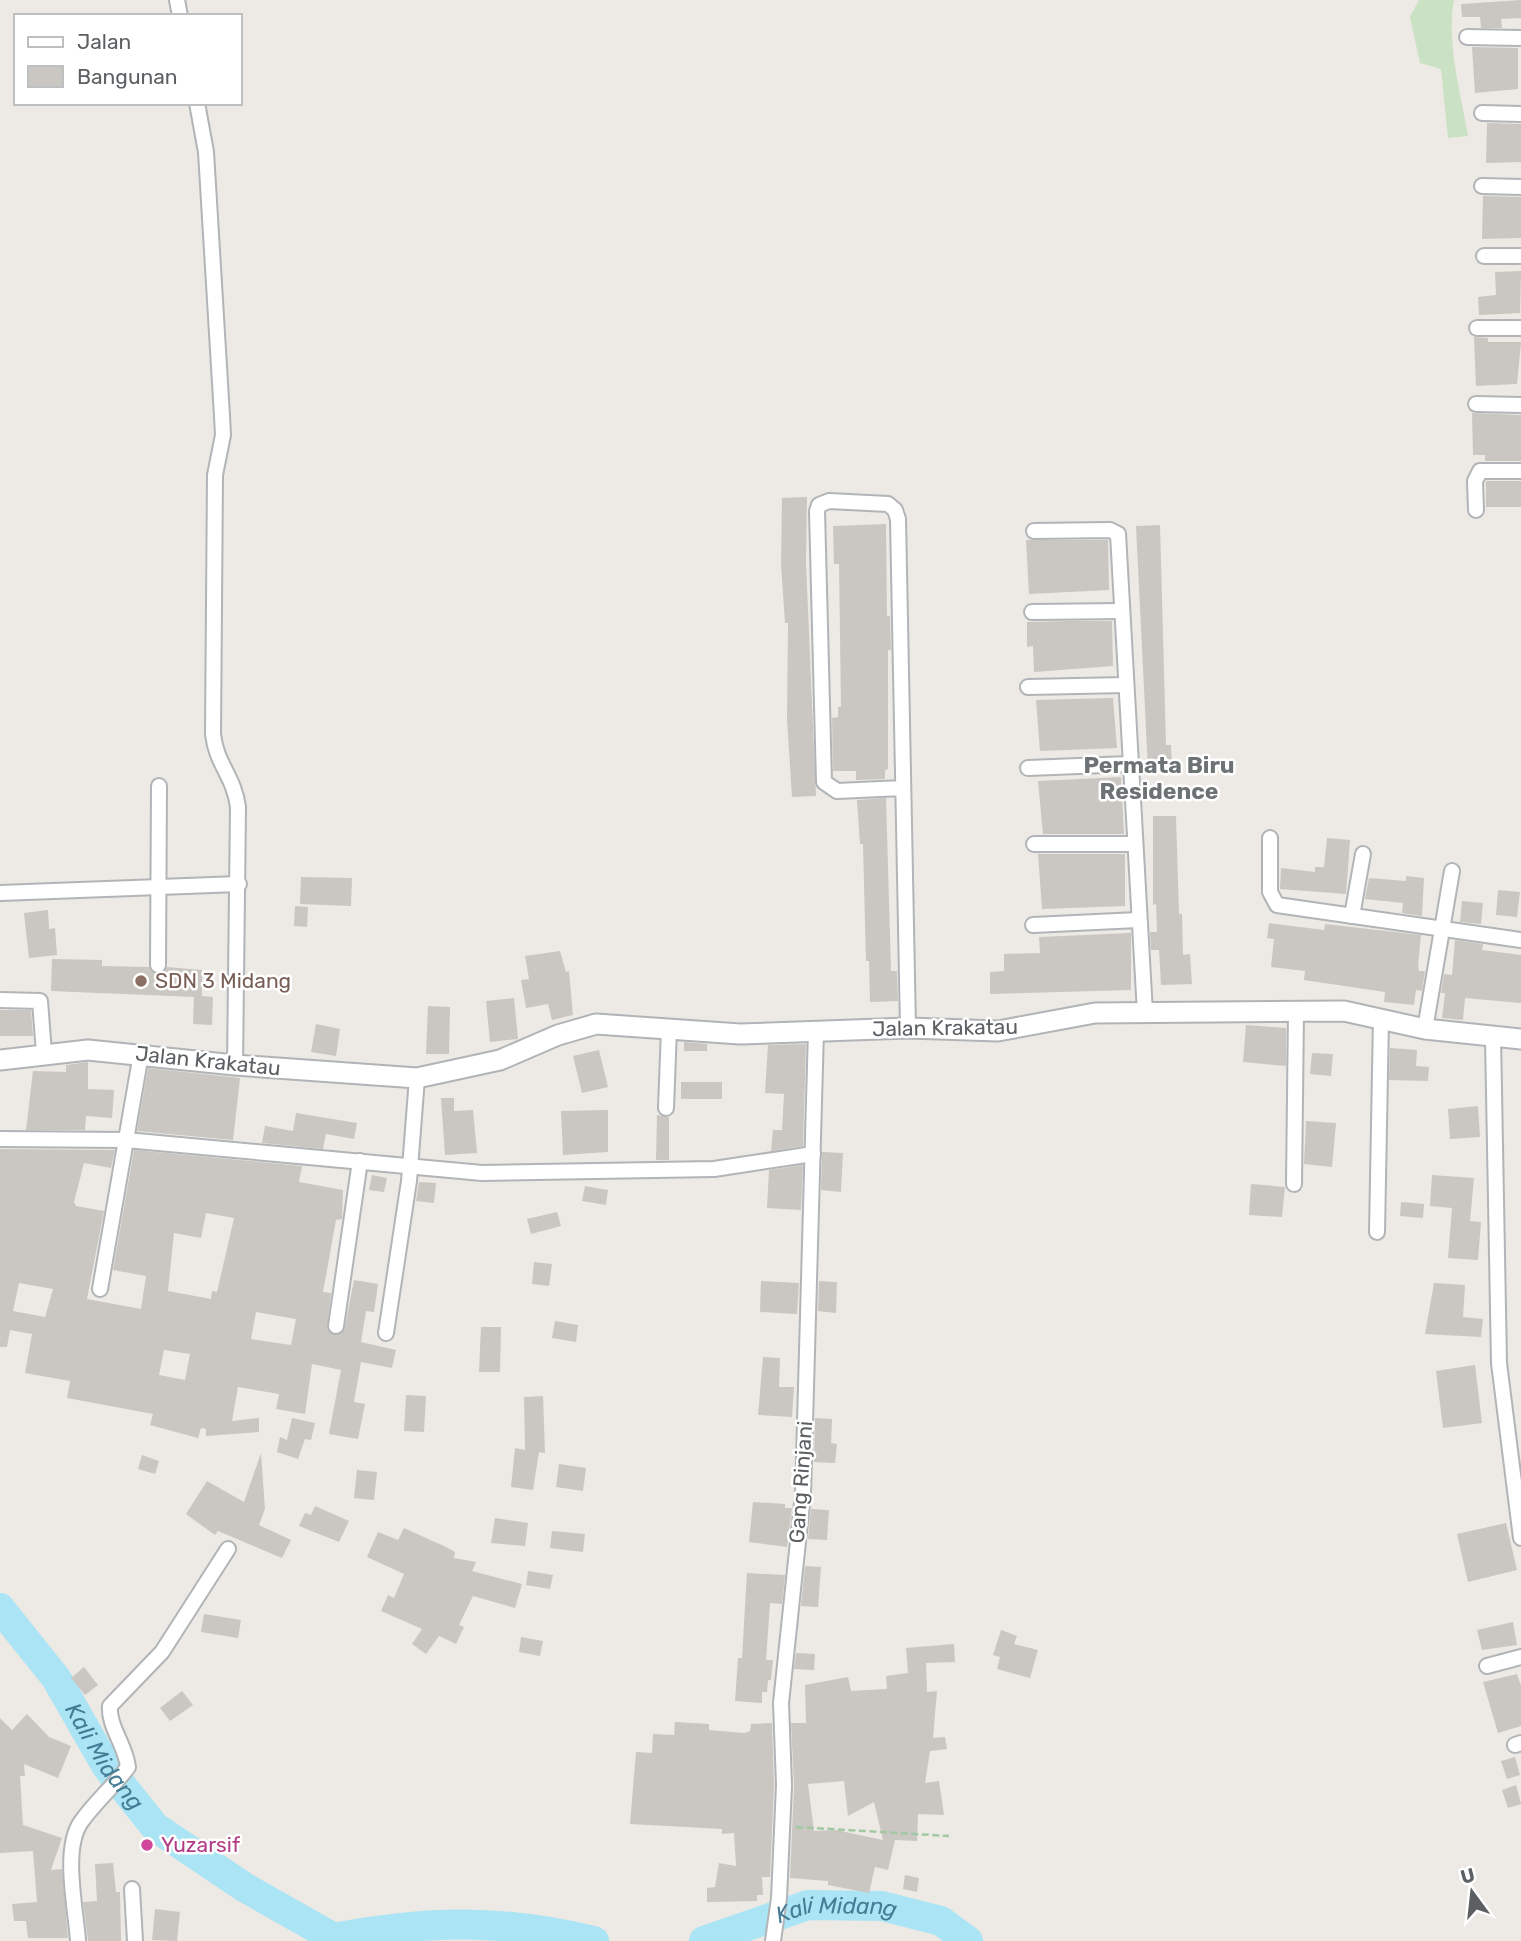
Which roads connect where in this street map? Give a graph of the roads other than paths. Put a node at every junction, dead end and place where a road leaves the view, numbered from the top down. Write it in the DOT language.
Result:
graph roads {
  1 [pos="1467,37"];
  2 [pos="1521,38"];
  3 [pos="197,105"];
  4 [pos="1482,113"];
  5 [pos="1521,114"];
  6 [pos="1482,186"];
  7 [pos="1521,187"];
  8 [pos="1484,256"];
  9 [pos="1521,256"];
  10 [pos="1477,328"];
  11 [pos="1521,328"];
  12 [pos="1476,404"];
  13 [pos="1521,404"];
  14 [pos="1521,471"];
  15 [pos="1476,510"];
  16 [pos="1034,531"];
  17 [pos="1121,611"];
  18 [pos="1032,612"];
  19 [pos="1126,685"];
  20 [pos="1028,687"];
  21 [pos="1129,764"];
  22 [pos="1028,768"];
  23 [pos="159,786"];
  24 [pos="903,788"];
  25 [pos="1270,838"];
  26 [pos="1034,844"];
  27 [pos="1135,844"];
  28 [pos="1363,854"];
  29 [pos="1452,871"];
  30 [pos="239,884"];
  31 [pos="159,889"];
  32 [pos="0,893"];
  33 [pos="1352,916"];
  34 [pos="1138,920"];
  35 [pos="1033,925"];
  36 [pos="1443,928"];
  37 [pos="1521,940"];
  38 [pos="158,965"];
  39 [pos="0,1000"];
  40 [pos="1296,1011"];
  41 [pos="1144,1013"];
  42 [pos="1381,1019"];
  43 [pos="669,1028"];
  44 [pos="908,1028"];
  45 [pos="816,1030"];
  46 [pos="1425,1030"];
  47 [pos="1493,1037"];
  48 [pos="1521,1039"];
  49 [pos="44,1053"];
  50 [pos="141,1054"];
  51 [pos="0,1060"];
  52 [pos="234,1065"];
  53 [pos="417,1078"];
  54 [pos="666,1108"];
  55 [pos="0,1139"];
  56 [pos="126,1140"];
  57 [pos="813,1154"];
  58 [pos="360,1161"];
  59 [pos="410,1168"];
  60 [pos="1294,1184"];
  61 [pos="1377,1232"];
  62 [pos="100,1289"];
  63 [pos="335,1326"];
  64 [pos="386,1333"];
  65 [pos="1521,1538"];
  66 [pos="228,1549"];
  67 [pos="1521,1657"];
  68 [pos="1487,1665"];
  69 [pos="132,1889"];
  70 [pos="773,1937"];
  71 [pos="78,1941"];
  72 [pos="135,1941"];
  1 -- 2 [label="street"];
  3 -- 30 [label="street"];
  4 -- 5 [label="street"];
  6 -- 7 [label="street"];
  8 -- 9 [label="street"];
  10 -- 11 [label="street"];
  12 -- 13 [label="street"];
  14 -- 15 [label="street"];
  16 -- 17 [label="street"];
  17 -- 18 [label="street"];
  17 -- 19 [label="street"];
  19 -- 20 [label="street"];
  19 -- 21 [label="street"];
  21 -- 22 [label="street"];
  21 -- 27 [label="street"];
  23 -- 31 [label="street"];
  24 -- 24 [label="street"];
  24 -- 44 [label="street"];
  25 -- 33 [label="street"];
  26 -- 27 [label="street"];
  27 -- 34 [label="street"];
  28 -- 33 [label="street"];
  29 -- 36 [label="street"];
  30 -- 31 [label="street"];
  30 -- 52 [label="street"];
  31 -- 32 [label="street"];
  31 -- 38 [label="street"];
  33 -- 36 [label="street"];
  34 -- 35 [label="street"];
  34 -- 41 [label="street"];
  36 -- 37 [label="street"];
  36 -- 46 [label="street"];
  39 -- 49 [label="street"];
  40 -- 41 [label="street, Jalan Krakatau"];
  40 -- 42 [label="street, Jalan Krakatau"];
  40 -- 60 [label="street"];
  41 -- 44 [label="street, Jalan Krakatau"];
  42 -- 46 [label="street, Jalan Krakatau"];
  42 -- 61 [label="street"];
  43 -- 45 [label="street, Jalan Krakatau"];
  43 -- 53 [label="street, Jalan Krakatau"];
  43 -- 54 [label="street"];
  44 -- 45 [label="street, Jalan Krakatau"];
  45 -- 57 [label="street, Gang Rinjani"];
  46 -- 47 [label="street, Jalan Krakatau"];
  47 -- 48 [label="street, Jalan Krakatau"];
  47 -- 65 [label="street"];
  49 -- 50 [label="street, Jalan Krakatau"];
  49 -- 51 [label="street, Jalan Krakatau"];
  50 -- 52 [label="street, Jalan Krakatau"];
  50 -- 56 [label="street"];
  52 -- 53 [label="street, Jalan Krakatau"];
  53 -- 59 [label="street"];
  55 -- 56 [label="street"];
  56 -- 58 [label="street"];
  56 -- 62 [label="street"];
  57 -- 59 [label="street"];
  57 -- 70 [label="street, Gang Rinjani"];
  58 -- 59 [label="street"];
  58 -- 63 [label="street"];
  59 -- 64 [label="street"];
  66 -- 71 [label="street"];
  67 -- 68 [label="street"];
  69 -- 72 [label="street"];
}
